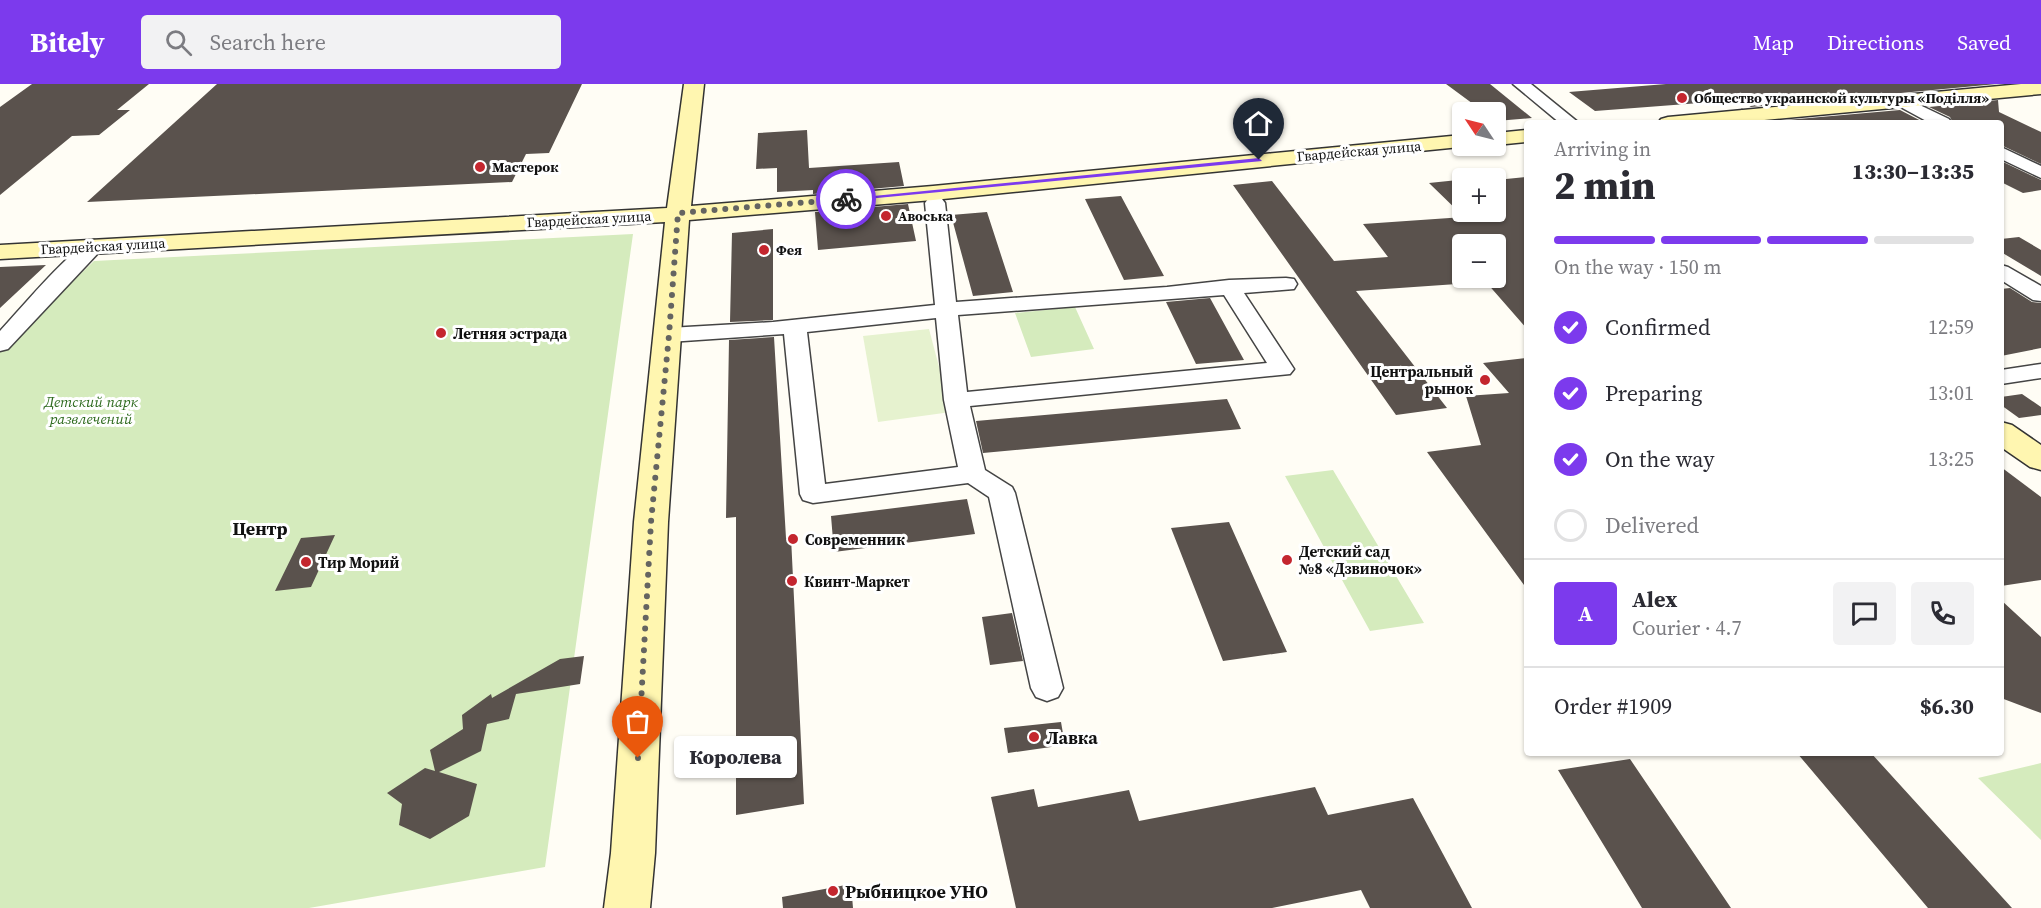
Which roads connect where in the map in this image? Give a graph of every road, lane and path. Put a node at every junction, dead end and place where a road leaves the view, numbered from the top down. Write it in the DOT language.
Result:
graph roads {
  1 [pos="694,84"];
  2 [pos="1521,84"];
  3 [pos="2041,88"];
  4 [pos="1901,101"];
  5 [pos="1749,119"];
  6 [pos="1567,120"];
  7 [pos="1729,120"];
  8 [pos="1937,120"];
  9 [pos="1524,136"];
  10 [pos="1506,138"];
  11 [pos="1452,142"];
  12 [pos="2004,154"];
  13 [pos="2041,173"];
  14 [pos="935,203"];
  15 [pos="678,213"];
  16 [pos="94,246"];
  17 [pos="0,252"];
  18 [pos="2004,273"];
  19 [pos="1286,284"];
  20 [pos="1229,286"];
  21 [pos="2041,295"];
  22 [pos="947,310"];
  23 [pos="795,328"];
  24 [pos="669,335"];
  25 [pos="0,344"];
  26 [pos="2041,371"];
  27 [pos="2004,377"];
  28 [pos="956,400"];
  29 [pos="2004,434"];
  30 [pos="2041,460"];
  31 [pos="973,474"];
  32 [pos="1047,688"];
  33 [pos="627,908"];
  1 -- 15 [label="street"];
  2 -- 6 [label="street"];
  3 -- 4 [label="street"];
  4 -- 5 [label="street"];
  4 -- 8 [label="street"];
  5 -- 7 [label="street"];
  9 -- 10 [label="street"];
  11 -- 15 [label="street, Гвардейская улица"];
  12 -- 13 [label="street"];
  14 -- 22 [label="street"];
  15 -- 16 [label="street, Гвардейская улица"];
  15 -- 24 [label="street"];
  16 -- 17 [label="street, Гвардейская улица"];
  16 -- 25 [label="street"];
  18 -- 21 [label="street"];
  19 -- 20 [label="street"];
  20 -- 22 [label="street"];
  20 -- 28 [label="street"];
  22 -- 23 [label="street"];
  22 -- 28 [label="street"];
  23 -- 24 [label="street"];
  23 -- 31 [label="street"];
  24 -- 33 [label="street"];
  26 -- 27 [label="street"];
  28 -- 31 [label="street"];
  29 -- 30 [label="street"];
  31 -- 32 [label="street"];
}
